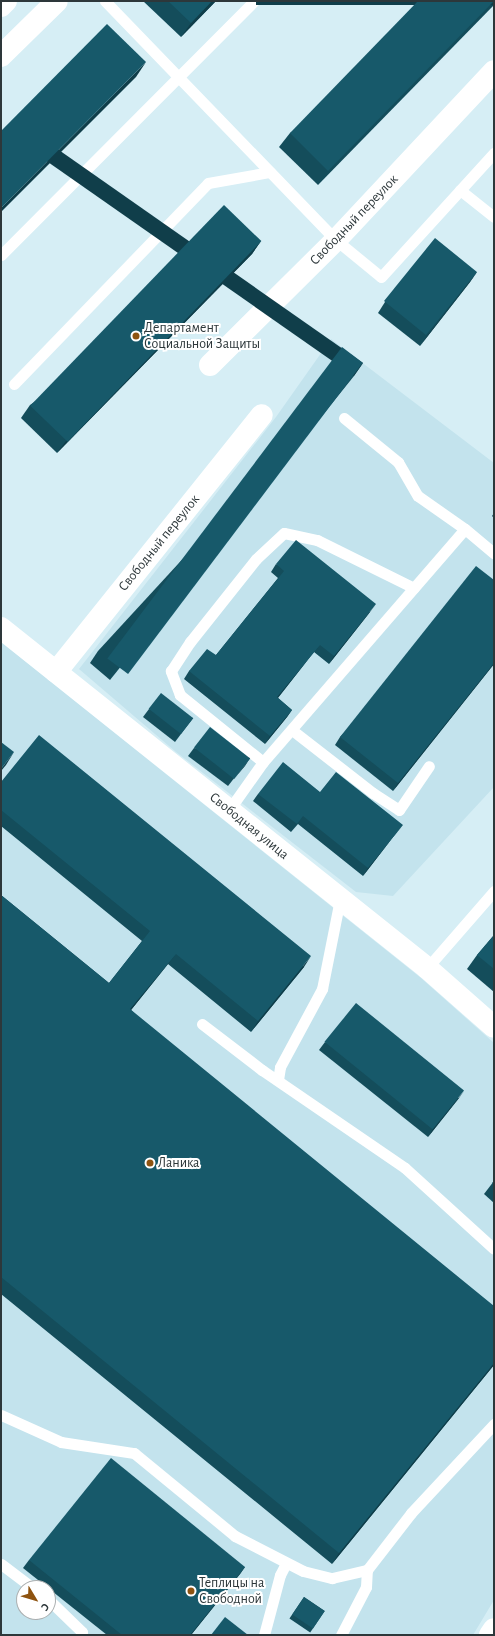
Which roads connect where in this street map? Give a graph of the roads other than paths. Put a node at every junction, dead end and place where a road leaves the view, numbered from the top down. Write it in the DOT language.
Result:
graph roads {
  1 [pos="6,1"];
  2 [pos="57,1"];
  3 [pos="104,1"];
  4 [pos="254,1"];
  5 [pos="1,6"];
  6 [pos="1,56"];
  7 [pos="494,71"];
  8 [pos="178,77"];
  9 [pos="494,153"];
  10 [pos="270,172"];
  11 [pos="460,190"];
  12 [pos="494,217"];
  13 [pos="336,240"];
  14 [pos="1,255"];
  15 [pos="210,365"];
  16 [pos="14,384"];
  17 [pos="262,415"];
  18 [pos="344,418"];
  19 [pos="465,529"];
  20 [pos="494,553"];
  21 [pos="414,588"];
  22 [pos="1,628"];
  23 [pos="56,672"];
  24 [pos="292,730"];
  25 [pos="263,762"];
  26 [pos="429,766"];
  27 [pos="229,810"];
  28 [pos="494,891"];
  29 [pos="340,899"];
  30 [pos="427,968"];
  31 [pos="202,1024"];
  32 [pos="494,1027"];
  33 [pos="278,1080"];
  34 [pos="494,1249"];
  35 [pos="1,1415"];
  36 [pos="494,1424"];
  37 [pos="286,1563"];
  38 [pos="1,1564"];
  39 [pos="367,1570"];
  40 [pos="22,1580"];
  41 [pos="56,1607"];
  42 [pos="494,1629"];
  43 [pos="81,1635"];
  44 [pos="264,1635"];
  45 [pos="341,1635"];
  46 [pos="490,1635"];
  1 -- 5 [label="street"];
  2 -- 6 [label="street"];
  3 -- 8 [label="lane"];
  4 -- 8 [label="lane"];
  7 -- 13 [label="street, Свободный переулок"];
  8 -- 10 [label="lane"];
  8 -- 14 [label="lane"];
  9 -- 11 [label="lane"];
  10 -- 13 [label="lane"];
  10 -- 16 [label="lane"];
  11 -- 12 [label="lane"];
  11 -- 13 [label="lane"];
  13 -- 15 [label="street, Свободный переулок"];
  17 -- 23 [label="street, Свободный переулок"];
  18 -- 19 [label="lane"];
  19 -- 20 [label="lane"];
  19 -- 21 [label="lane"];
  21 -- 24 [label="lane"];
  21 -- 25 [label="lane"];
  22 -- 23 [label="street, Свободная улица"];
  23 -- 27 [label="street, Свободная улица"];
  24 -- 25 [label="lane"];
  24 -- 26 [label="lane"];
  25 -- 27 [label="lane"];
  27 -- 29 [label="street, Свободная улица"];
  28 -- 30 [label="lane"];
  29 -- 30 [label="street, Свободная улица"];
  29 -- 33 [label="lane"];
  30 -- 32 [label="street, Свободная улица"];
  31 -- 33 [label="lane"];
  33 -- 34 [label="lane"];
  35 -- 37 [label="lane"];
  36 -- 39 [label="lane"];
  37 -- 39 [label="lane"];
  37 -- 44 [label="lane"];
  38 -- 40 [label="lane"];
  39 -- 45 [label="lane"];
  41 -- 43 [label="lane"];
  42 -- 46 [label="street"];
}
